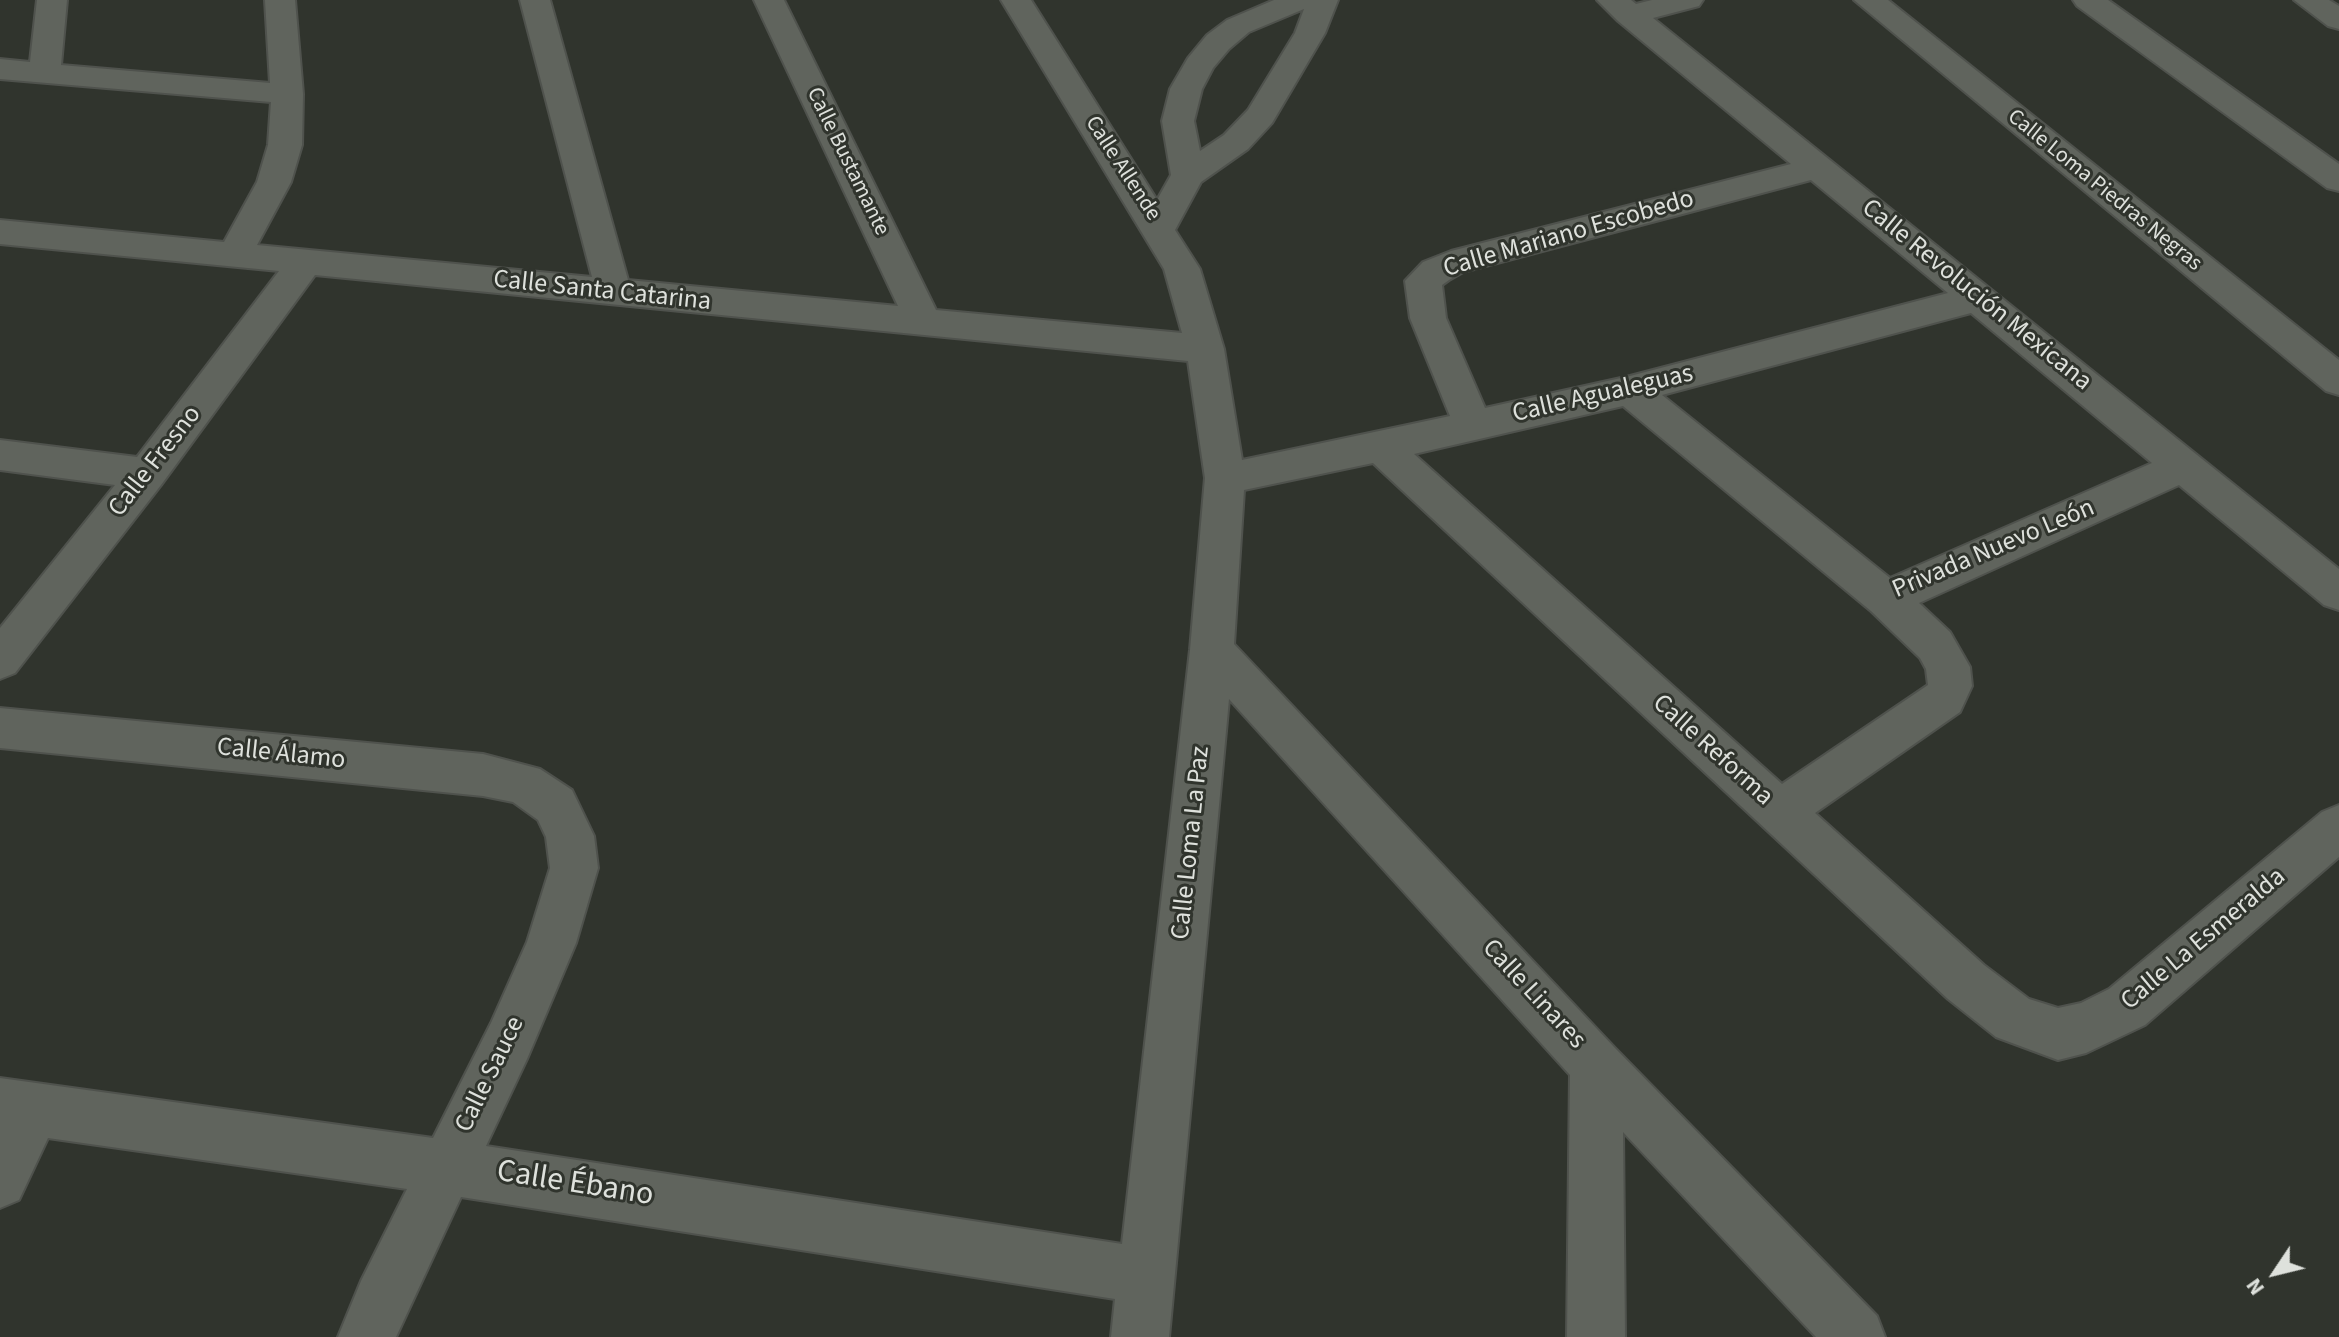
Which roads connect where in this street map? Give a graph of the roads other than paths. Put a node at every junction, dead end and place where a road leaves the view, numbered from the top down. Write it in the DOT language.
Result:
graph roads {
  1 [pos="52,0"];
  2 [pos="280,0"];
  3 [pos="535,0"];
  4 [pos="769,0"];
  5 [pos="1016,0"];
  6 [pos="1300,0"];
  7 [pos="1323,0"];
  8 [pos="1688,0"];
  9 [pos="1869,0"];
  10 [pos="2088,0"];
  11 [pos="2309,0"];
  12 [pos="1255,6"];
  13 [pos="1620,8"];
  14 [pos="2339,20"];
  15 [pos="0,69"];
  16 [pos="45,72"];
  17 [pos="287,94"];
  18 [pos="1820,167"];
  19 [pos="1188,175"];
  20 [pos="2339,180"];
  21 [pos="1159,228"];
  22 [pos="0,232"];
  23 [pos="235,252"];
  24 [pos="307,260"];
  25 [pos="614,294"];
  26 [pos="1978,298"];
  27 [pos="925,324"];
  28 [pos="1205,349"];
  29 [pos="2339,381"];
  30 [pos="1630,390"];
  31 [pos="1473,425"];
  32 [pos="1381,447"];
  33 [pos="0,455"];
  34 [pos="2184,466"];
  35 [pos="147,474"];
  36 [pos="1225,478"];
  37 [pos="2339,593"];
  38 [pos="1886,599"];
  39 [pos="1212,650"];
  40 [pos="0,660"];
  41 [pos="0,728"];
  42 [pos="555,805"];
  43 [pos="1779,812"];
  44 [pos="2339,827"];
  45 [pos="2058,1034"];
  46 [pos="1596,1065"];
  47 [pos="17,1107"];
  48 [pos="446,1166"];
  49 [pos="0,1181"];
  50 [pos="1148,1276"];
  51 [pos="367,1337"];
  52 [pos="1140,1337"];
  53 [pos="1596,1337"];
  54 [pos="1856,1337"];
  1 -- 16 [label="street"];
  2 -- 17 [label="street"];
  3 -- 25 [label="street"];
  4 -- 27 [label="street, Calle Bustamante"];
  5 -- 21 [label="street, Calle Allende"];
  6 -- 12 [label="street"];
  7 -- 19 [label="street"];
  8 -- 13 [label="street"];
  9 -- 29 [label="street, Calle Loma Piedras Negras"];
  10 -- 20 [label="street"];
  11 -- 14 [label="street"];
  12 -- 19 [label="street"];
  13 -- 18 [label="street, Calle Revolución Mexicana"];
  15 -- 16 [label="street"];
  16 -- 17 [label="street"];
  17 -- 23 [label="street"];
  18 -- 26 [label="street, Calle Revolución Mexicana"];
  18 -- 31 [label="street, Calle Mariano Escobedo"];
  19 -- 21 [label="street"];
  21 -- 28 [label="street, Calle Allende"];
  22 -- 23 [label="street, Calle Santa Catarina"];
  23 -- 24 [label="street, Calle Santa Catarina"];
  24 -- 25 [label="street, Calle Santa Catarina"];
  24 -- 35 [label="street, Calle Fresno"];
  25 -- 27 [label="street, Calle Santa Catarina"];
  26 -- 30 [label="street, Calle Agualeguas"];
  26 -- 34 [label="street, Calle Revolución Mexicana"];
  27 -- 28 [label="street, Calle Santa Catarina"];
  28 -- 36 [label="street, Calle Loma La Paz"];
  30 -- 31 [label="street, Calle Agualeguas"];
  30 -- 38 [label="street, Privada Nuevo León"];
  31 -- 32 [label="street, Calle Agualeguas"];
  32 -- 36 [label="street, Calle Agualeguas"];
  32 -- 43 [label="street, Calle Reforma"];
  33 -- 35 [label="street"];
  34 -- 37 [label="street, Calle Revolución Mexicana"];
  34 -- 38 [label="street, Privada Nuevo León"];
  35 -- 40 [label="street, Calle Fresno"];
  36 -- 39 [label="street, Calle Loma La Paz"];
  38 -- 43 [label="street"];
  39 -- 46 [label="street, Calle Linares"];
  39 -- 50 [label="street, Calle Loma La Paz"];
  41 -- 42 [label="street, Calle Álamo"];
  42 -- 48 [label="street, Calle Sauce"];
  43 -- 45 [label="street, Calle Reforma"];
  44 -- 45 [label="street, Calle La Esmeralda"];
  46 -- 53 [label="street"];
  46 -- 54 [label="street, Calle Linares"];
  47 -- 48 [label="street, Calle Ébano"];
  47 -- 49 [label="street"];
  48 -- 50 [label="street, Calle Ébano"];
  48 -- 51 [label="street, Calle Sauce"];
  50 -- 52 [label="street, Calle Loma La Paz"];
}
